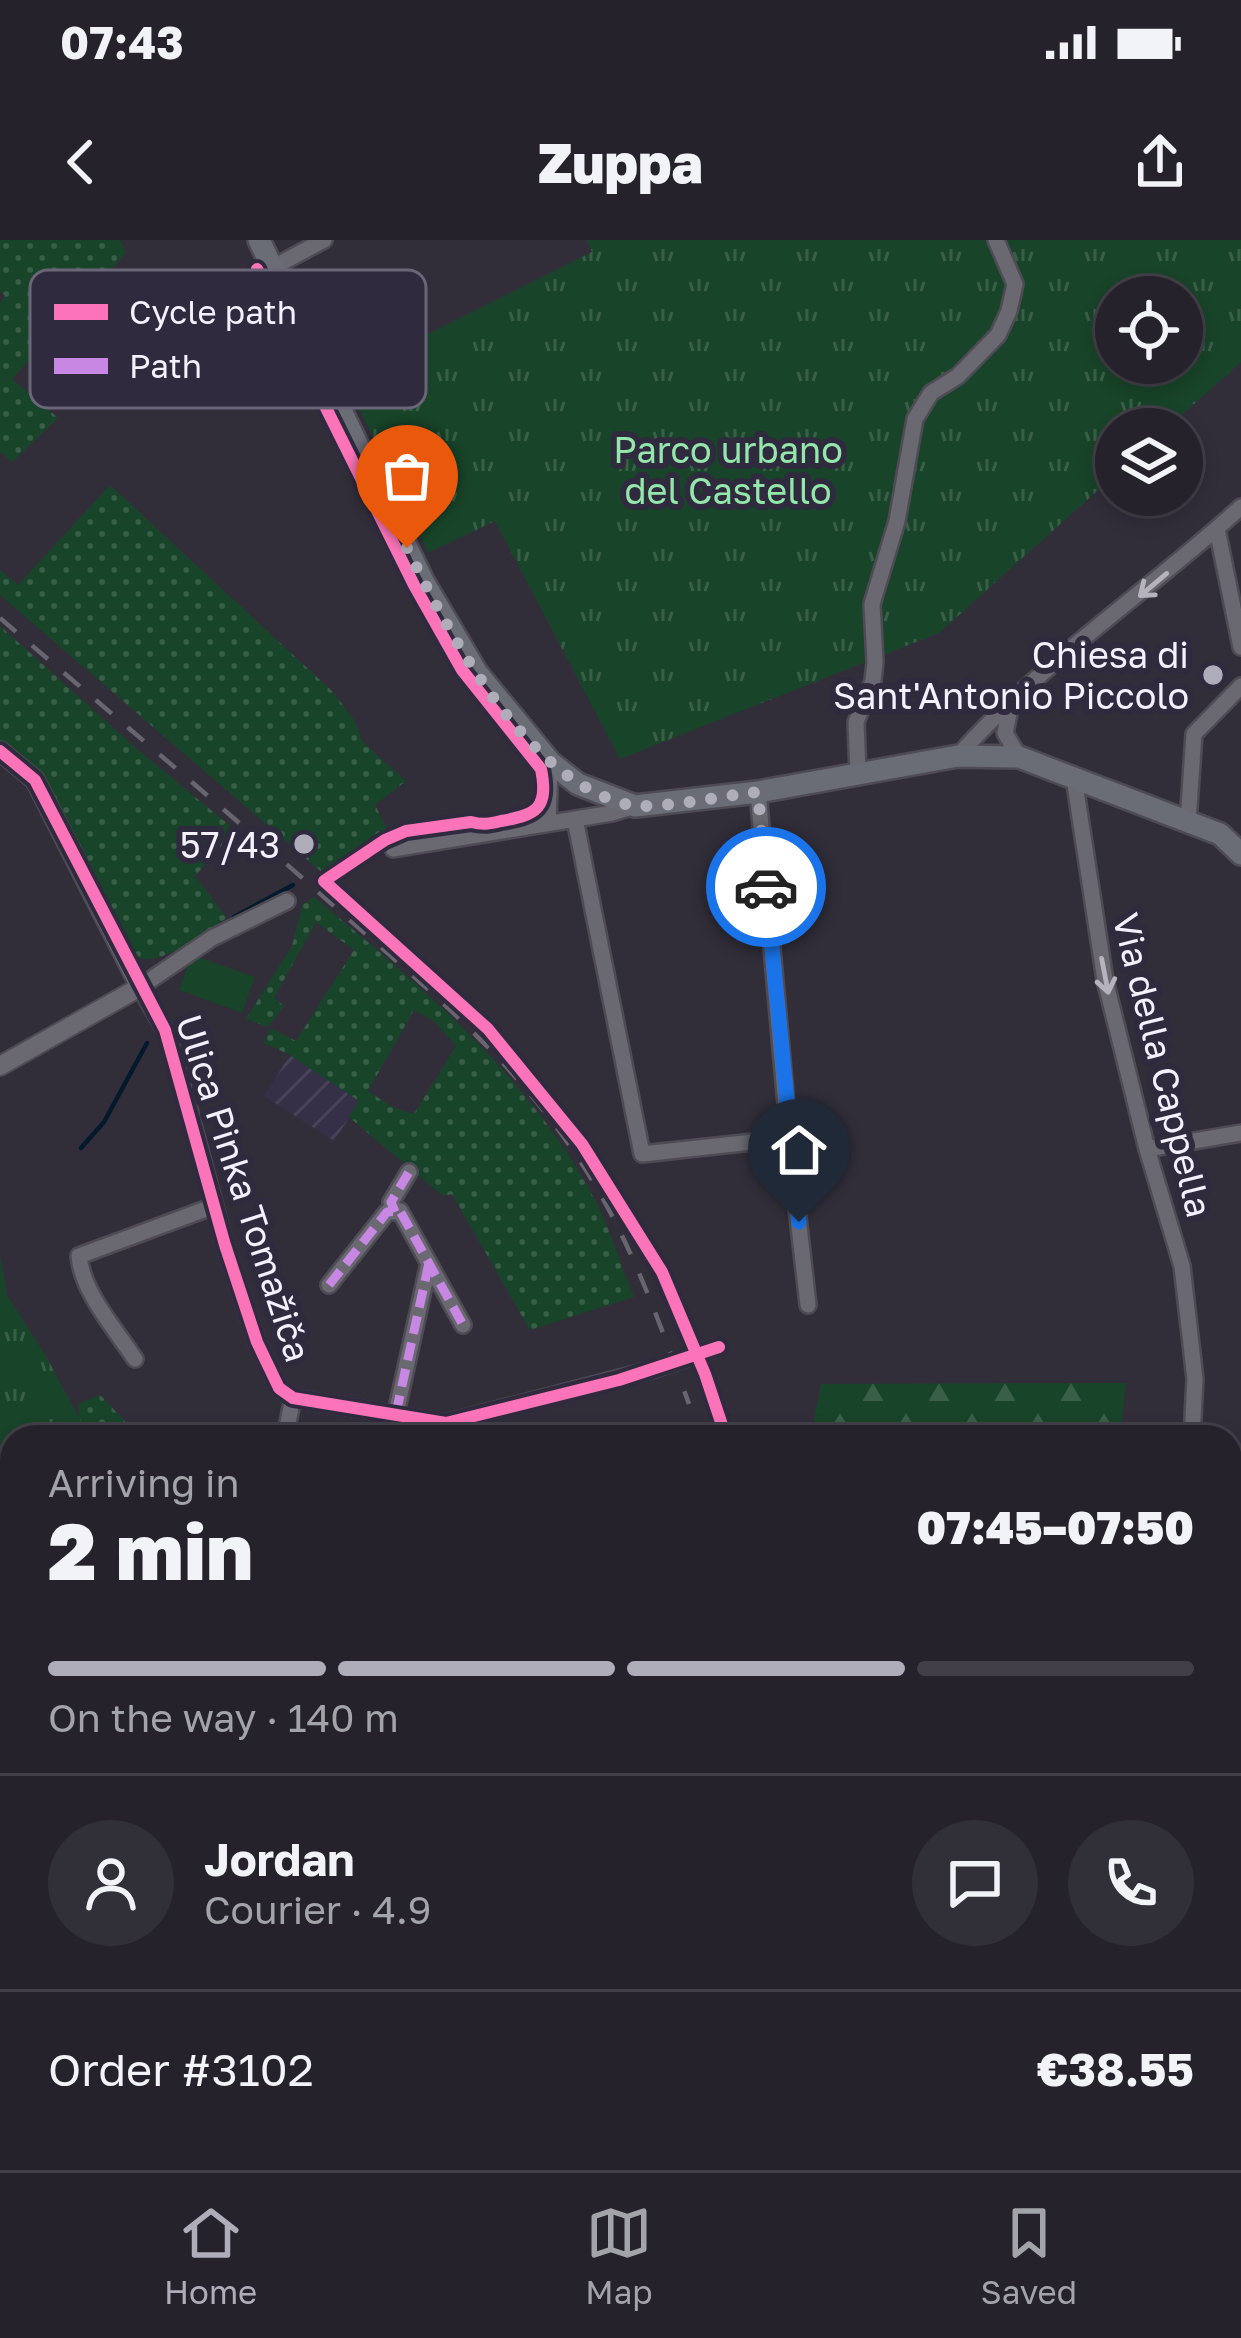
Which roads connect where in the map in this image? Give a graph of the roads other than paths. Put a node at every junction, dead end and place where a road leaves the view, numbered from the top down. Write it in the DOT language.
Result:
graph roads {
  1 [pos="259,240"];
  2 [pos="324,240"];
  3 [pos="995,240"];
  4 [pos="272,268"];
  5 [pos="340,408"];
  6 [pos="1241,507"];
  7 [pos="1217,529"];
  8 [pos="1241,647"];
  9 [pos="1241,686"];
  10 [pos="1013,696"];
  11 [pos="0,752"];
  12 [pos="958,756"];
  13 [pos="1018,757"];
  14 [pos="550,762"];
  15 [pos="859,773"];
  16 [pos="1074,778"];
  17 [pos="758,792"];
  18 [pos="635,806"];
  19 [pos="575,819"];
  20 [pos="1188,822"];
  21 [pos="548,823"];
  22 [pos="393,849"];
  23 [pos="1241,854"];
  24 [pos="287,902"];
  25 [pos="140,987"];
  26 [pos="0,1066"];
  27 [pos="1241,1133"];
  28 [pos="789,1138"];
  29 [pos="1147,1149"];
  30 [pos="410,1172"];
  31 [pos="214,1205"];
  32 [pos="395,1212"];
  33 [pos="429,1263"];
  34 [pos="329,1285"];
  35 [pos="808,1305"];
  36 [pos="464,1324"];
  37 [pos="718,1347"];
  38 [pos="135,1359"];
  39 [pos="293,1398"];
  40 [pos="396,1413"];
  41 [pos="288,1425"];
  42 [pos="1194,1425"];
  1 -- 4 [label="main road"];
  2 -- 4 [label="street"];
  3 -- 15 [label="street"];
  5 -- 14 [label="main road"];
  6 -- 7 [label="street"];
  7 -- 8 [label="street"];
  7 -- 10 [label="street, one-way"];
  9 -- 20 [label="street"];
  10 -- 12 [label="street"];
  10 -- 13 [label="street"];
  11 -- 25 [label="street"];
  12 -- 13 [label="main road"];
  12 -- 15 [label="main road"];
  13 -- 16 [label="main road"];
  14 -- 18 [label="main road"];
  14 -- 21 [label="street"];
  15 -- 17 [label="main road"];
  16 -- 20 [label="main road"];
  16 -- 29 [label="street, Via della Cappella, one-way"];
  17 -- 18 [label="main road"];
  17 -- 28 [label="street"];
  18 -- 19 [label="street"];
  19 -- 21 [label="street"];
  19 -- 28 [label="street"];
  20 -- 23 [label="main road"];
  21 -- 22 [label="street"];
  24 -- 25 [label="street"];
  25 -- 26 [label="street"];
  25 -- 31 [label="street, Ulica Pinka Tomažiča"];
  27 -- 29 [label="street"];
  28 -- 35 [label="street"];
  29 -- 42 [label="street, Via della Cappella"];
  30 -- 32 [label="street"];
  31 -- 38 [label="street, Ulica Pinka Tomažiča"];
  31 -- 39 [label="street, Ulica Pinka Tomažiča"];
  32 -- 33 [label="street"];
  32 -- 34 [label="street"];
  33 -- 36 [label="street"];
  33 -- 40 [label="street"];
  37 -- 40 [label="street, Ulica Pinka Tomažiča, bridge"];
  39 -- 40 [label="street, Ulica Pinka Tomažiča"];
  39 -- 41 [label="street"];
}
